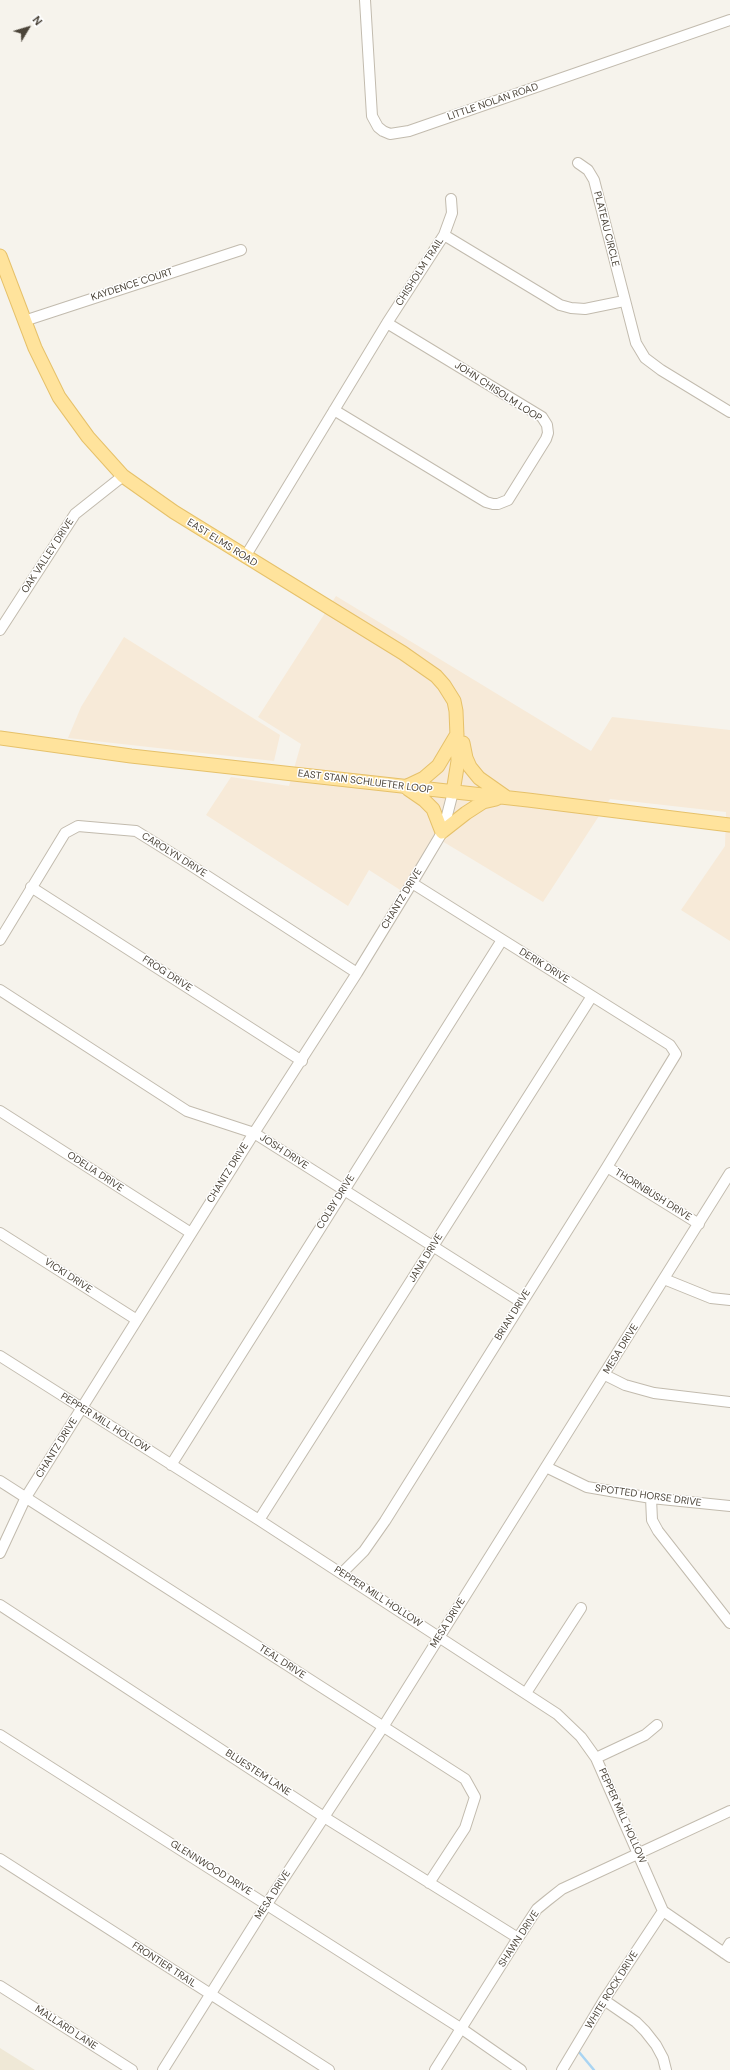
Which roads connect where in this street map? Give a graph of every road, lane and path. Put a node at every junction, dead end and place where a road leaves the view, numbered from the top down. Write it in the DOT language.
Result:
graph roads {
  1 [pos="365,0"];
  2 [pos="730,20"];
  3 [pos="578,163"];
  4 [pos="451,199"];
  5 [pos="444,235"];
  6 [pos="241,250"];
  7 [pos="0,256"];
  8 [pos="624,301"];
  9 [pos="24,321"];
  10 [pos="387,323"];
  11 [pos="334,410"];
  12 [pos="730,412"];
  13 [pos="123,476"];
  14 [pos="245,557"];
  15 [pos="0,630"];
  16 [pos="458,732"];
  17 [pos="0,738"];
  18 [pos="405,787"];
  19 [pos="453,792"];
  20 [pos="504,798"];
  21 [pos="730,826"];
  22 [pos="443,831"];
  23 [pos="412,883"];
  24 [pos="31,887"];
  25 [pos="0,940"];
  26 [pos="502,940"];
  27 [pos="357,973"];
  28 [pos="0,990"];
  29 [pos="592,996"];
  30 [pos="675,1050"];
  31 [pos="302,1061"];
  32 [pos="0,1111"];
  33 [pos="254,1133"];
  34 [pos="607,1167"];
  35 [pos="728,1179"];
  36 [pos="344,1190"];
  37 [pos="699,1224"];
  38 [pos="0,1233"];
  39 [pos="191,1233"];
  40 [pos="433,1246"];
  41 [pos="664,1279"];
  42 [pos="730,1300"];
  43 [pos="521,1302"];
  44 [pos="137,1320"];
  45 [pos="0,1356"];
  46 [pos="605,1375"];
  47 [pos="730,1402"];
  48 [pos="82,1408"];
  49 [pos="171,1464"];
  50 [pos="546,1467"];
  51 [pos="0,1481"];
  52 [pos="26,1498"];
  53 [pos="651,1498"];
  54 [pos="730,1506"];
  55 [pos="259,1520"];
  56 [pos="0,1553"];
  57 [pos="342,1573"];
  58 [pos="0,1605"];
  59 [pos="581,1608"];
  60 [pos="730,1623"];
  61 [pos="439,1636"];
  62 [pos="526,1693"];
  63 [pos="657,1725"];
  64 [pos="383,1727"];
  65 [pos="0,1735"];
  66 [pos="596,1758"];
  67 [pos="730,1811"];
  68 [pos="324,1816"];
  69 [pos="639,1855"];
  70 [pos="0,1859"];
  71 [pos="429,1883"];
  72 [pos="267,1904"];
  73 [pos="663,1911"];
  74 [pos="518,1938"];
  75 [pos="730,1943"];
  76 [pos="727,1955"];
  77 [pos="0,1986"];
  78 [pos="210,1994"];
  79 [pos="604,2000"];
  80 [pos="462,2029"];
  81 [pos="132,2070"];
  82 [pos="163,2070"];
  83 [pos="329,2070"];
  84 [pos="435,2070"];
  85 [pos="521,2070"];
  86 [pos="562,2070"];
  87 [pos="666,2070"];
  1 -- 2 [label="street, LITTLE NOLAN ROAD"];
  3 -- 8 [label="street, PLATEAU CIRCLE"];
  4 -- 5 [label="street"];
  5 -- 8 [label="street, CHISHOLM TRAIL"];
  5 -- 10 [label="street, CHISHOLM TRAIL"];
  6 -- 9 [label="street, KAYDENCE COURT"];
  7 -- 9 [label="main road, EAST ELMS ROAD"];
  8 -- 12 [label="street"];
  9 -- 13 [label="main road, EAST ELMS ROAD"];
  10 -- 11 [label="street, CHISHOLM TRAIL"];
  10 -- 11 [label="street, JOHN CHISOLM LOOP"];
  11 -- 14 [label="street, CHISHOLM TRAIL"];
  13 -- 14 [label="main road, EAST ELMS ROAD"];
  13 -- 15 [label="street, OAK VALLEY DRIVE"];
  14 -- 16 [label="main road, EAST ELMS ROAD"];
  16 -- 18 [label="main road"];
  16 -- 19 [label="main road, EAST ELMS ROAD"];
  16 -- 20 [label="main road"];
  17 -- 18 [label="main road, EAST STAN SCHLUETER LOOP"];
  18 -- 19 [label="main road, EAST STAN SCHLUETER LOOP"];
  18 -- 22 [label="main road"];
  19 -- 20 [label="main road, EAST STAN SCHLUETER LOOP"];
  19 -- 22 [label="street, CHANTZ DRIVE"];
  20 -- 21 [label="main road, EAST STAN SCHLUETER LOOP"];
  20 -- 22 [label="main road"];
  22 -- 23 [label="street, CHANTZ DRIVE"];
  23 -- 26 [label="street, DERIK DRIVE"];
  23 -- 27 [label="street, CHANTZ DRIVE"];
  24 -- 25 [label="street, CAROLYN DRIVE"];
  24 -- 27 [label="street, CAROLYN DRIVE"];
  24 -- 31 [label="street, FROG DRIVE"];
  26 -- 29 [label="street, DERIK DRIVE"];
  26 -- 36 [label="street, COLBY DRIVE"];
  27 -- 31 [label="street, CHANTZ DRIVE"];
  28 -- 33 [label="street, JOSH DRIVE"];
  29 -- 30 [label="street, DERIK DRIVE"];
  29 -- 40 [label="street, JANA DRIVE"];
  30 -- 34 [label="street, BRIAN DRIVE"];
  31 -- 33 [label="street, CHANTZ DRIVE"];
  32 -- 39 [label="street, ODELIA DRIVE"];
  33 -- 36 [label="street, JOSH DRIVE"];
  33 -- 39 [label="street, CHANTZ DRIVE"];
  34 -- 37 [label="street, THORNBUSH DRIVE"];
  34 -- 43 [label="street, BRIAN DRIVE"];
  35 -- 37 [label="street, MESA DRIVE"];
  36 -- 40 [label="street, JOSH DRIVE"];
  36 -- 49 [label="street, COLBY DRIVE"];
  37 -- 41 [label="street, MESA DRIVE"];
  38 -- 44 [label="street, VICKI DRIVE"];
  39 -- 44 [label="street, CHANTZ DRIVE"];
  40 -- 43 [label="street, JOSH DRIVE"];
  40 -- 55 [label="street, JANA DRIVE"];
  41 -- 42 [label="street"];
  41 -- 46 [label="street, MESA DRIVE"];
  43 -- 57 [label="street, BRIAN DRIVE"];
  44 -- 48 [label="street, CHANTZ DRIVE"];
  45 -- 48 [label="street, PEPPER MILL HOLLOW"];
  46 -- 47 [label="street"];
  46 -- 50 [label="street, MESA DRIVE"];
  48 -- 49 [label="street, PEPPER MILL HOLLOW"];
  48 -- 52 [label="street, CHANTZ DRIVE"];
  49 -- 55 [label="street, PEPPER MILL HOLLOW"];
  50 -- 53 [label="street, SPOTTED HORSE DRIVE"];
  50 -- 61 [label="street, MESA DRIVE"];
  51 -- 52 [label="street, TEAL DRIVE"];
  52 -- 56 [label="street, CHANTZ DRIVE"];
  52 -- 64 [label="street, TEAL DRIVE"];
  53 -- 54 [label="street, SPOTTED HORSE DRIVE"];
  53 -- 60 [label="street"];
  55 -- 57 [label="street, PEPPER MILL HOLLOW"];
  57 -- 61 [label="street, PEPPER MILL HOLLOW"];
  58 -- 68 [label="street, BLUESTEM LANE"];
  59 -- 62 [label="street"];
  61 -- 62 [label="street, PEPPER MILL HOLLOW"];
  61 -- 64 [label="street, MESA DRIVE"];
  62 -- 66 [label="street, PEPPER MILL HOLLOW"];
  63 -- 66 [label="street"];
  64 -- 68 [label="street, MESA DRIVE"];
  64 -- 71 [label="street, TEAL DRIVE"];
  65 -- 72 [label="street, GLENNWOOD DRIVE"];
  66 -- 69 [label="street, PEPPER MILL HOLLOW"];
  67 -- 69 [label="street, SHAWN DRIVE"];
  68 -- 71 [label="street, BLUESTEM LANE"];
  68 -- 72 [label="street, MESA DRIVE"];
  69 -- 73 [label="street, PEPPER MILL HOLLOW"];
  69 -- 74 [label="street, SHAWN DRIVE"];
  70 -- 78 [label="street, FRONTIER TRAIL"];
  71 -- 74 [label="street, BLUESTEM LANE"];
  72 -- 78 [label="street, MESA DRIVE"];
  72 -- 80 [label="street, GLENNWOOD DRIVE"];
  73 -- 76 [label="street"];
  73 -- 79 [label="street, WHITE ROCK DRIVE"];
  74 -- 80 [label="street, SHAWN DRIVE"];
  75 -- 76 [label="street"];
  77 -- 81 [label="street, MALLARD LANE"];
  78 -- 82 [label="street, MESA DRIVE"];
  78 -- 83 [label="street, FRONTIER TRAIL"];
  79 -- 86 [label="street, WHITE ROCK DRIVE"];
  79 -- 87 [label="street"];
  80 -- 84 [label="street, SHAWN DRIVE"];
  80 -- 85 [label="street, GLENNWOOD DRIVE"];
}
